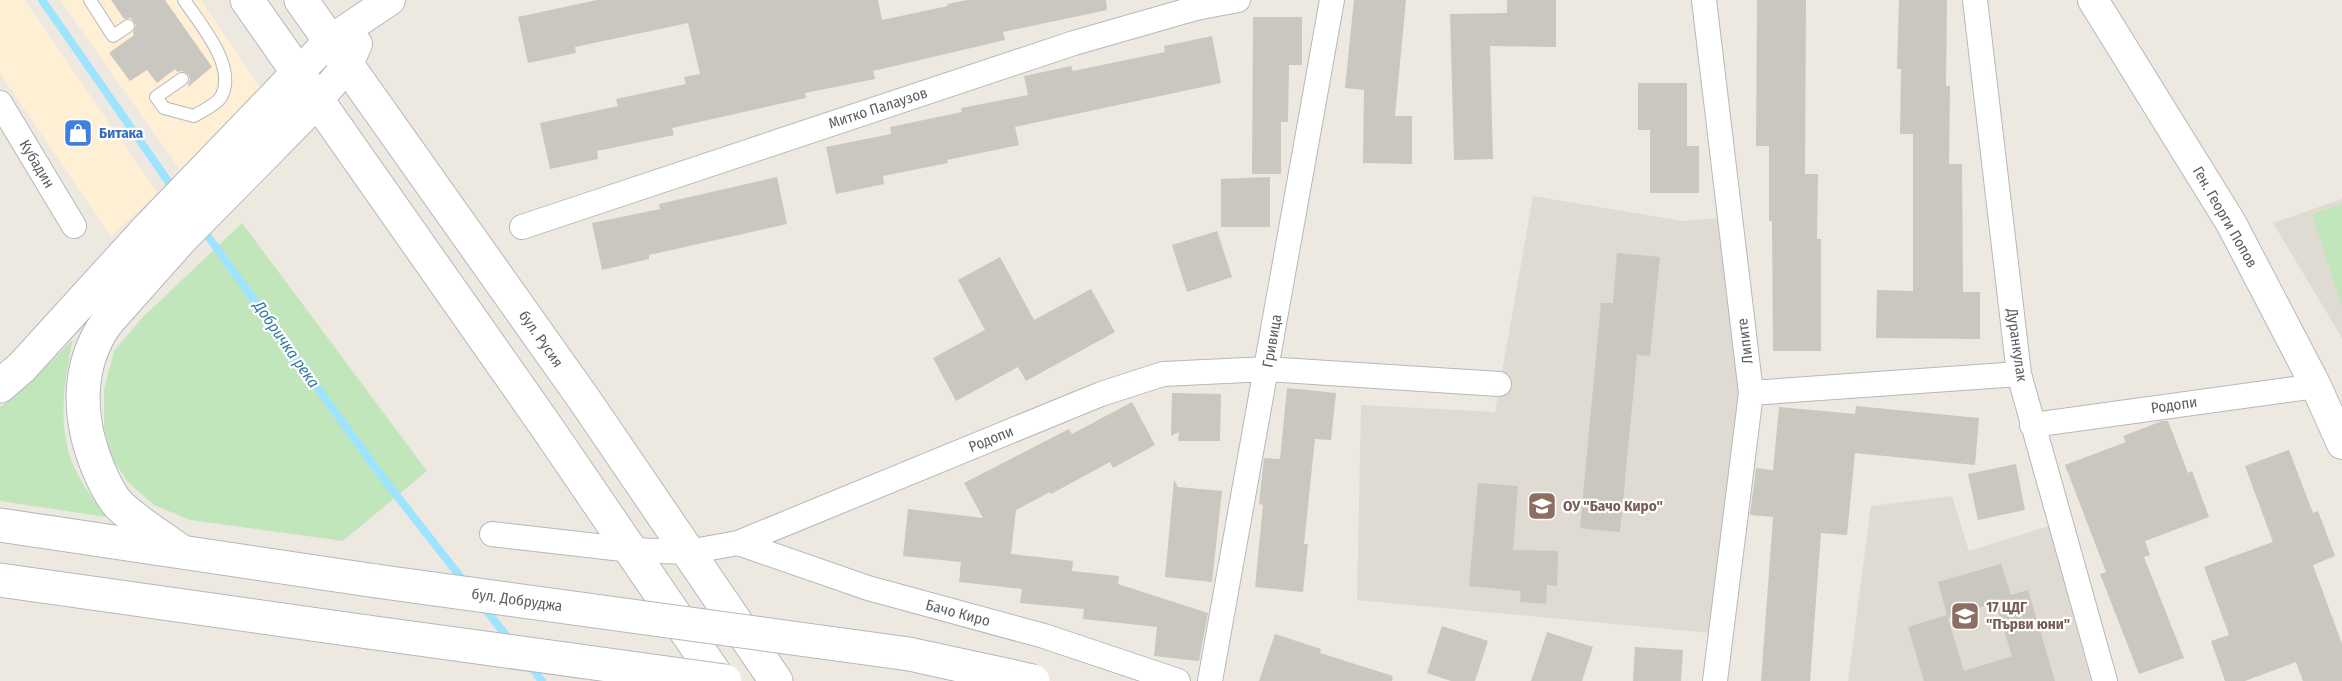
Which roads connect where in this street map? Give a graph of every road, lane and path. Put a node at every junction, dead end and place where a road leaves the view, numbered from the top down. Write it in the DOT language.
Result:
graph roads {
  1 [pos="90,0"];
  2 [pos="184,0"];
  3 [pos="247,0"];
  4 [pos="302,0"];
  5 [pos="1238,0"];
  6 [pos="1332,0"];
  7 [pos="1704,0"];
  8 [pos="1975,0"];
  9 [pos="2093,0"];
  10 [pos="381,7"];
  11 [pos="128,26"];
  12 [pos="338,53"];
  13 [pos="297,74"];
  14 [pos="182,79"];
  15 [pos="317,101"];
  16 [pos="0,103"];
  17 [pos="350,149"];
  18 [pos="254,164"];
  19 [pos="206,191"];
  20 [pos="74,226"];
  21 [pos="522,227"];
  22 [pos="169,229"];
  23 [pos="1267,369"];
  24 [pos="2019,374"];
  25 [pos="1499,384"];
  26 [pos="0,386"];
  27 [pos="2316,386"];
  28 [pos="1751,393"];
  29 [pos="2032,425"];
  30 [pos="2342,444"];
  31 [pos="0,525"];
  32 [pos="492,534"];
  33 [pos="738,543"];
  34 [pos="179,550"];
  35 [pos="631,550"];
  36 [pos="688,552"];
  37 [pos="0,580"];
  38 [pos="720,681"];
  39 [pos="725,681"];
  40 [pos="776,681"];
  41 [pos="1033,681"];
  42 [pos="1178,681"];
  43 [pos="1210,681"];
  44 [pos="1714,681"];
  45 [pos="2105,681"];
  1 -- 11 [label="lane"];
  2 -- 14 [label="lane"];
  3 -- 13 [label="main road"];
  4 -- 12 [label="main road, бул. Русия"];
  5 -- 21 [label="street, Митко Палаузов"];
  6 -- 23 [label="street, Гривица"];
  7 -- 28 [label="street, Липите"];
  8 -- 24 [label="street, Дуранкулак"];
  9 -- 27 [label="street, Ген. Георги Попов"];
  10 -- 12 [label="street"];
  12 -- 13 [label="street"];
  12 -- 15 [label="street"];
  12 -- 36 [label="main road, бул. Русия"];
  13 -- 15 [label="main road"];
  13 -- 19 [label="main road"];
  15 -- 17 [label="main road"];
  15 -- 18 [label="main road"];
  16 -- 20 [label="street, Кубадин"];
  17 -- 18 [label="main road"];
  17 -- 35 [label="main road"];
  18 -- 19 [label="main road"];
  19 -- 22 [label="main road"];
  22 -- 26 [label="main road"];
  22 -- 34 [label="main road"];
  23 -- 25 [label="street, Родопи"];
  23 -- 33 [label="street, Родопи"];
  23 -- 43 [label="street, Гривица"];
  24 -- 28 [label="street"];
  24 -- 29 [label="street, Дуранкулак"];
  27 -- 29 [label="street, Родопи"];
  27 -- 30 [label="street, Ген. Георги Попов"];
  28 -- 44 [label="street, Липите"];
  29 -- 45 [label="street, Дуранкулак"];
  31 -- 34 [label="main road, бул. Добруджа"];
  32 -- 35 [label="street, Родопи"];
  33 -- 36 [label="street, Родопи"];
  33 -- 42 [label="street, Бачо Киро"];
  34 -- 41 [label="main road, бул. Добруджа, bridge"];
  35 -- 36 [label="street, Родопи"];
  35 -- 38 [label="main road"];
  36 -- 40 [label="main road, бул. Русия"];
  37 -- 39 [label="main road, bridge"];
}
